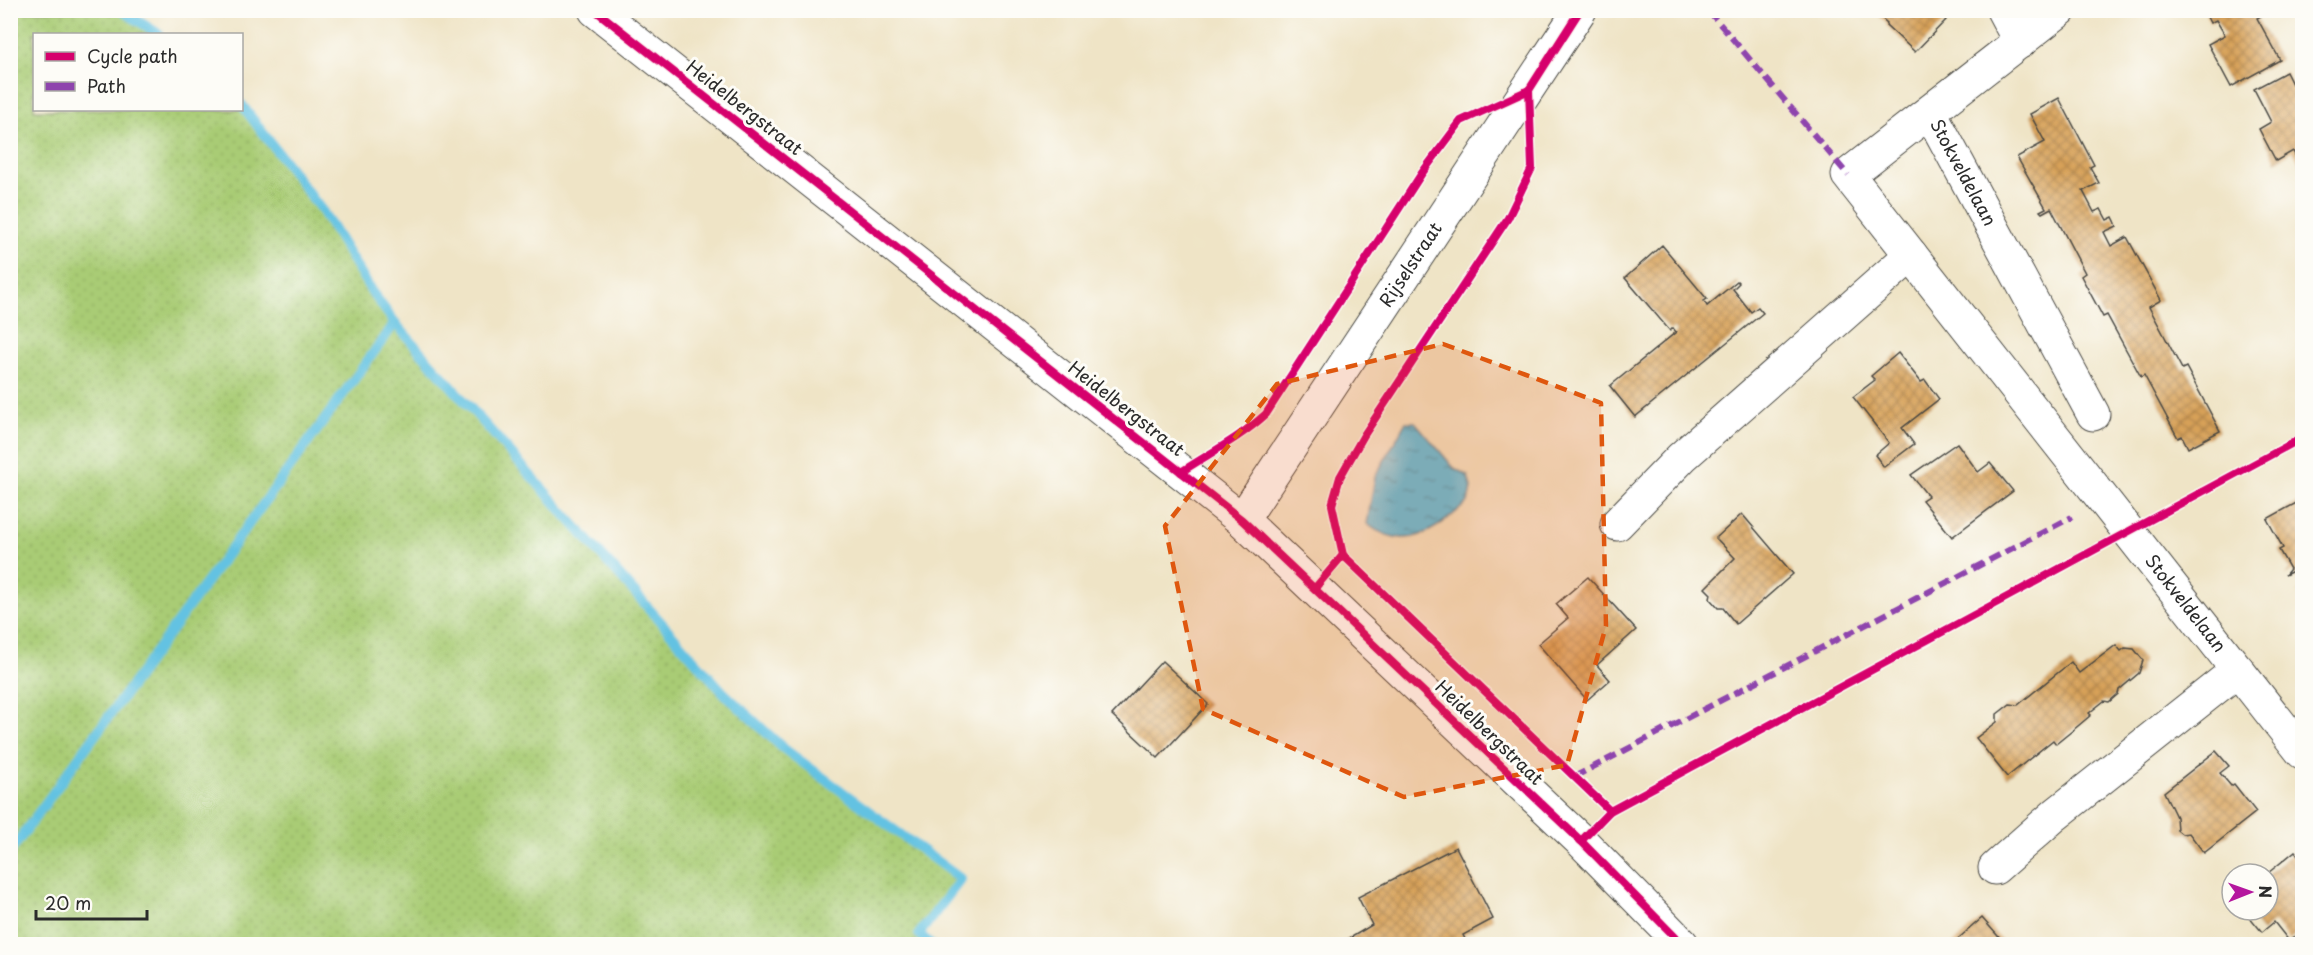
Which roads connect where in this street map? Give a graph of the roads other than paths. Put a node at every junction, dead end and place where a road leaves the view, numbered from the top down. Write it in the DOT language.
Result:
graph roads {
  1 [pos="595,10"];
  2 [pos="1580,10"];
  3 [pos="2003,10"];
  4 [pos="2060,10"];
  5 [pos="2020,42"];
  6 [pos="1930,112"];
  7 [pos="1911,255"];
  8 [pos="2093,414"];
  9 [pos="1242,520"];
  10 [pos="1617,524"];
  11 [pos="2238,670"];
  12 [pos="2302,752"];
  13 [pos="1995,868"];
  14 [pos="1682,945"];
  1 -- 9 [label="street, Heidelbergstraat"];
  2 -- 9 [label="street, Rijselstraat"];
  3 -- 5 [label="street"];
  4 -- 5 [label="street"];
  5 -- 6 [label="street"];
  6 -- 7 [label="street, Stokveldelaan"];
  6 -- 8 [label="street, Stokveldelaan"];
  7 -- 10 [label="street"];
  7 -- 11 [label="street, Stokveldelaan"];
  9 -- 14 [label="street, Heidelbergstraat"];
  11 -- 12 [label="street, Stokveldelaan"];
  11 -- 13 [label="street, Stokveldelaan"];
}
